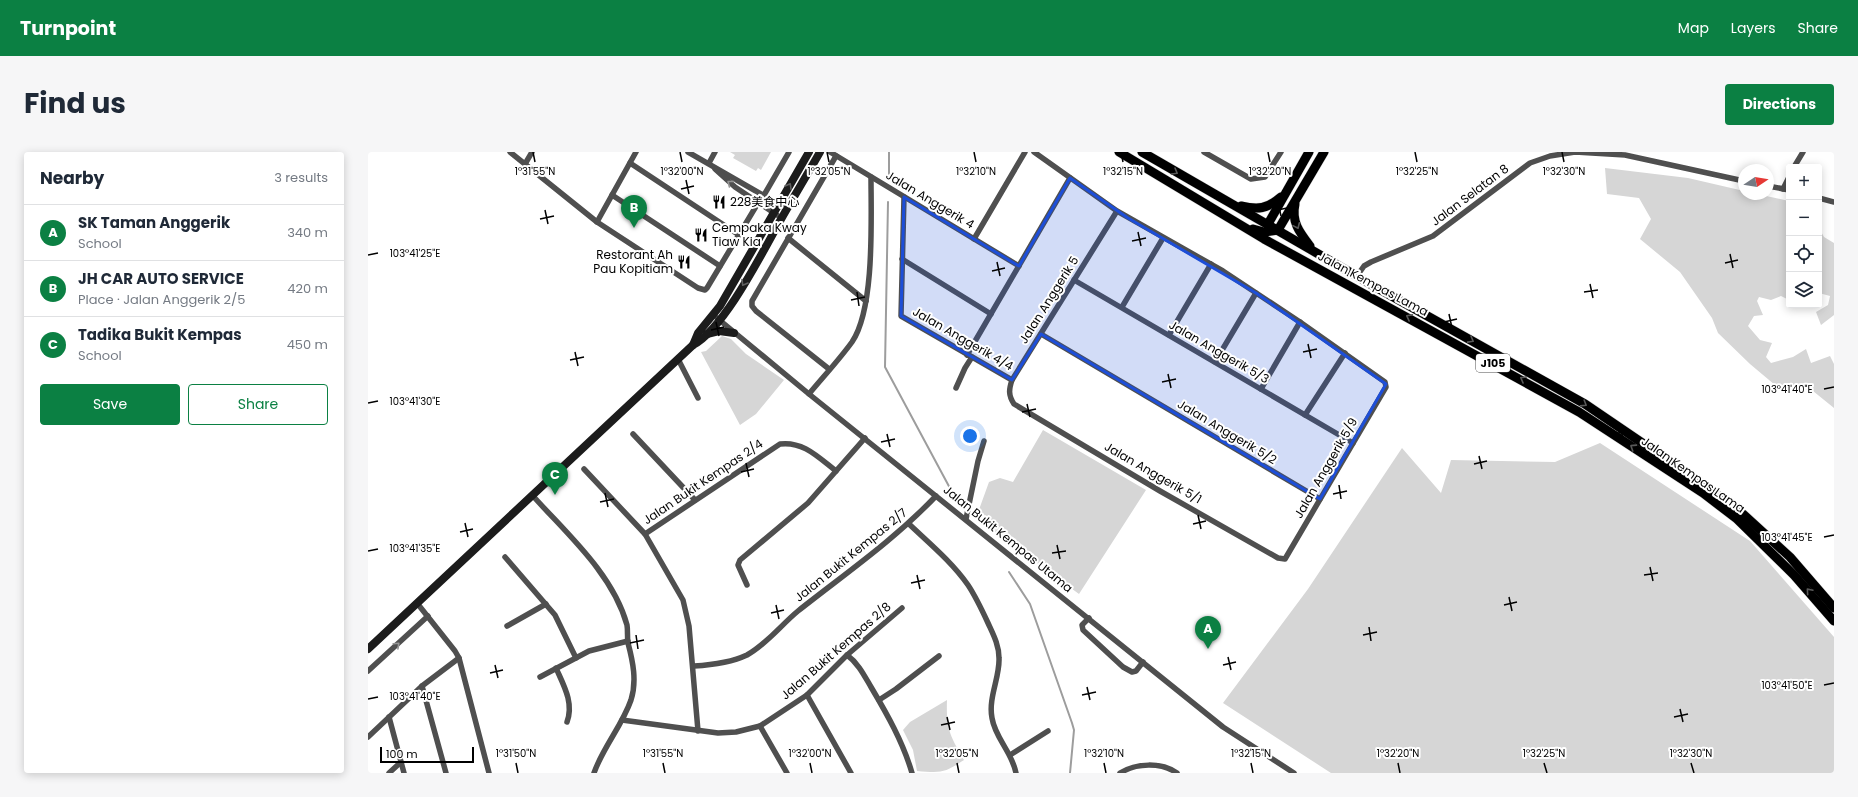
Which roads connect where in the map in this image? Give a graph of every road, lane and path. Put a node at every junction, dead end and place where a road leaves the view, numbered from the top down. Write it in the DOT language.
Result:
graph roads {
  1 [pos="510,152"];
  2 [pos="532,152"];
  3 [pos="636,152"];
  4 [pos="688,152"];
  5 [pos="715,152"];
  6 [pos="789,152"];
  7 [pos="809,152"];
  8 [pos="820,152"];
  9 [pos="830,152"];
  10 [pos="1025,152"];
  11 [pos="1034,152"];
  12 [pos="1119,152"];
  13 [pos="1142,152"];
  14 [pos="1204,152"];
  15 [pos="1280,152"];
  16 [pos="1309,152"];
  17 [pos="1324,152"];
  18 [pos="1802,152"];
  19 [pos="836,156"];
  20 [pos="630,163"];
  21 [pos="709,163"];
  22 [pos="525,164"];
  23 [pos="1796,164"];
  24 [pos="871,177"];
  25 [pos="1070,178"];
  26 [pos="1738,180"];
  27 [pos="1786,183"];
  28 [pos="1774,187"];
  29 [pos="1783,189"];
  30 [pos="1786,190"];
  31 [pos="1284,194"];
  32 [pos="612,195"];
  33 [pos="764,195"];
  34 [pos="904,197"];
  35 [pos="1297,197"];
  36 [pos="1822,199"];
  37 [pos="1834,202"];
  38 [pos="758,203"];
  39 [pos="1228,203"];
  40 [pos="779,204"];
  41 [pos="787,209"];
  42 [pos="1117,211"];
  43 [pos="774,213"];
  44 [pos="782,218"];
  45 [pos="1229,218"];
  46 [pos="597,222"];
  47 [pos="1272,229"];
  48 [pos="739,235"];
  49 [pos="788,238"];
  50 [pos="1163,238"];
  51 [pos="974,239"];
  52 [pos="1313,250"];
  53 [pos="902,259"];
  54 [pos="1305,261"];
  55 [pos="1211,264"];
  56 [pos="720,266"];
  57 [pos="1019,266"];
  58 [pos="1357,276"];
  59 [pos="1074,280"];
  60 [pos="1256,293"];
  61 [pos="866,301"];
  62 [pos="1122,307"];
  63 [pos="713,314"];
  64 [pos="991,314"];
  65 [pos="720,320"];
  66 [pos="1300,322"];
  67 [pos="734,332"];
  68 [pos="707,334"];
  69 [pos="1041,334"];
  70 [pos="1169,335"];
  71 [pos="693,345"];
  72 [pos="1345,353"];
  73 [pos="970,356"];
  74 [pos="678,359"];
  75 [pos="1215,362"];
  76 [pos="829,369"];
  77 [pos="1012,380"];
  78 [pos="956,388"];
  79 [pos="1261,389"];
  80 [pos="809,394"];
  81 [pos="698,398"];
  82 [pos="1305,415"];
  83 [pos="633,434"];
  84 [pos="865,438"];
  85 [pos="984,441"];
  86 [pos="1353,443"];
  87 [pos="584,469"];
  88 [pos="836,471"];
  89 [pos="533,496"];
  90 [pos="936,496"];
  91 [pos="1320,499"];
  92 [pos="695,500"];
  93 [pos="966,519"];
  94 [pos="909,524"];
  95 [pos="645,534"];
  96 [pos="505,557"];
  97 [pos="1282,559"];
  98 [pos="747,585"];
  99 [pos="416,603"];
  100 [pos="546,604"];
  101 [pos="902,608"];
  102 [pos="1834,608"];
  103 [pos="428,616"];
  104 [pos="1089,618"];
  105 [pos="1834,621"];
  106 [pos="507,626"];
  107 [pos="628,641"];
  108 [pos="368,649"];
  109 [pos="847,655"];
  110 [pos="939,656"];
  111 [pos="459,658"];
  112 [pos="576,658"];
  113 [pos="1144,662"];
  114 [pos="694,666"];
  115 [pos="556,668"];
  116 [pos="368,672"];
  117 [pos="540,677"];
  118 [pos="422,686"];
  119 [pos="807,695"];
  120 [pos="878,700"];
  121 [pos="389,717"];
  122 [pos="622,720"];
  123 [pos="568,722"];
  124 [pos="760,726"];
  125 [pos="698,731"];
  126 [pos="1048,732"];
  127 [pos="368,737"];
  128 [pos="1010,755"];
  129 [pos="401,762"];
  130 [pos="388,773"];
  131 [pos="404,773"];
  132 [pos="446,773"];
  133 [pos="489,773"];
  134 [pos="594,773"];
  135 [pos="787,773"];
  136 [pos="851,773"];
  137 [pos="912,773"];
  138 [pos="1016,773"];
  139 [pos="1120,773"];
  140 [pos="1177,773"];
  141 [pos="1294,773"];
  1 -- 22 [label="street"];
  2 -- 22 [label="street"];
  3 -- 20 [label="street"];
  4 -- 21 [label="street"];
  5 -- 21 [label="street"];
  6 -- 33 [label="street"];
  40 -- 7 [label="street, one-way"];
  8 -- 41 [label="street"];
  9 -- 19 [label="street, Jalan Anggerik 4"];
  10 -- 51 [label="street"];
  11 -- 25 [label="street"];
  12 -- 45 [label="main road, Jalan Kempas Lama / J105"];
  13 -- 39 [label="main road, Jalan Kempas Lama / J105, one-way"];
  14 -- 15 [label="street"];
  16 -- 31 [label="main road"];
  17 -- 35 [label="main road"];
  18 -- 23 [label="street"];
  19 -- 24 [label="street, Jalan Anggerik 4"];
  19 -- 49 [label="street"];
  20 -- 32 [label="street"];
  20 -- 48 [label="street"];
  21 -- 33 [label="street"];
  38 -- 21 [label="street, one-way"];
  22 -- 46 [label="street"];
  24 -- 34 [label="street, Jalan Anggerik 4"];
  24 -- 61 [label="street"];
  25 -- 42 [label="street"];
  25 -- 57 [label="street"];
  26 -- 58 [label="street, Jalan Selatan 8"];
  27 -- 29 [label="street"];
  28 -- 29 [label="street"];
  29 -- 30 [label="street"];
  31 -- 39 [label="main road"];
  31 -- 47 [label="main road"];
  32 -- 46 [label="street"];
  32 -- 56 [label="street"];
  33 -- 40 [label="street"];
  34 -- 51 [label="street, Jalan Anggerik 4"];
  34 -- 53 [label="street, Jalan Anggerik 4/4"];
  35 -- 47 [label="main road"];
  35 -- 52 [label="main road, one-way"];
  36 -- 37 [label="street"];
  38 -- 43 [label="street"];
  38 -- 48 [label="street"];
  39 -- 47 [label="main road, Jalan Kempas Lama / J105"];
  40 -- 41 [label="street"];
  40 -- 43 [label="street"];
  41 -- 44 [label="street"];
  42 -- 50 [label="street"];
  42 -- 59 [label="street, Jalan Anggerik 5"];
  43 -- 44 [label="street"];
  43 -- 63 [label="street"];
  44 -- 65 [label="street, one-way"];
  45 -- 47 [label="main road"];
  45 -- 54 [label="main road, Jalan Kempas Lama / J105"];
  46 -- 56 [label="street"];
  47 -- 52 [label="main road, Jalan Kempas Lama / J105"];
  47 -- 54 [label="main road"];
  48 -- 56 [label="street"];
  49 -- 61 [label="street"];
  49 -- 76 [label="street"];
  50 -- 55 [label="street"];
  50 -- 62 [label="street"];
  51 -- 57 [label="street, Jalan Anggerik 4"];
  52 -- 58 [label="main road, Jalan Kempas Lama / J105"];
  53 -- 64 [label="street"];
  53 -- 73 [label="street, Jalan Anggerik 4/4"];
  105 -- 54 [label="main road, Jalan Kempas Lama / J105, one-way"];
  55 -- 60 [label="street"];
  55 -- 70 [label="street"];
  57 -- 64 [label="street"];
  58 -- 102 [label="main road, Jalan Kempas Lama / J105, one-way"];
  59 -- 62 [label="street, Jalan Anggerik 5/3"];
  59 -- 69 [label="street, Jalan Anggerik 5"];
  60 -- 66 [label="street"];
  60 -- 75 [label="street"];
  61 -- 76 [label="street"];
  62 -- 70 [label="street, Jalan Anggerik 5/3"];
  63 -- 65 [label="street, Jalan Bukit Kempas Utama"];
  63 -- 71 [label="street"];
  64 -- 73 [label="street"];
  65 -- 67 [label="street, Jalan Bukit Kempas Utama"];
  65 -- 68 [label="street"];
  66 -- 72 [label="street"];
  66 -- 79 [label="street"];
  67 -- 68 [label="street"];
  67 -- 80 [label="street, Jalan Bukit Kempas Utama"];
  68 -- 71 [label="street"];
  69 -- 77 [label="street, Jalan Anggerik 5"];
  69 -- 91 [label="street, Jalan Anggerik 5/2"];
  70 -- 75 [label="street, Jalan Anggerik 5/3"];
  71 -- 74 [label="street"];
  72 -- 82 [label="street"];
  72 -- 86 [label="street, Jalan Anggerik 5/9"];
  73 -- 77 [label="street, Jalan Anggerik 4/4"];
  73 -- 78 [label="street"];
  74 -- 81 [label="street"];
  74 -- 89 [label="street"];
  75 -- 79 [label="street, Jalan Anggerik 5/3"];
  76 -- 80 [label="street"];
  77 -- 97 [label="street, Jalan Anggerik 5/1"];
  79 -- 82 [label="street, Jalan Anggerik 5/3"];
  80 -- 84 [label="street, Jalan Bukit Kempas Utama"];
  82 -- 86 [label="street, Jalan Anggerik 5/3"];
  83 -- 92 [label="street"];
  84 -- 88 [label="street"];
  84 -- 90 [label="street, Jalan Bukit Kempas Utama"];
  85 -- 93 [label="street"];
  86 -- 91 [label="street, Jalan Anggerik 5/9"];
  87 -- 95 [label="street"];
  88 -- 92 [label="street, Jalan Bukit Kempas 2/4"];
  88 -- 98 [label="street"];
  89 -- 99 [label="street"];
  89 -- 107 [label="street"];
  90 -- 93 [label="street, Jalan Bukit Kempas Utama"];
  90 -- 94 [label="street, Jalan Bukit Kempas 2/7"];
  91 -- 97 [label="street, Jalan Anggerik 5/9"];
  92 -- 95 [label="street, Jalan Bukit Kempas 2/4"];
  93 -- 104 [label="street, Jalan Bukit Kempas Utama"];
  94 -- 114 [label="street, Jalan Bukit Kempas 2/7"];
  94 -- 128 [label="street"];
  95 -- 114 [label="street"];
  96 -- 100 [label="street"];
  99 -- 103 [label="street"];
  99 -- 108 [label="street"];
  100 -- 106 [label="street"];
  100 -- 112 [label="street"];
  101 -- 109 [label="street, Jalan Bukit Kempas 2/8"];
  103 -- 111 [label="street"];
  116 -- 103 [label="street, one-way"];
  104 -- 113 [label="street, Jalan Bukit Kempas Utama"];
  104 -- 113 [label="street"];
  107 -- 112 [label="street"];
  107 -- 122 [label="street"];
  109 -- 119 [label="street, Jalan Bukit Kempas 2/8"];
  109 -- 120 [label="street"];
  110 -- 120 [label="street"];
  111 -- 118 [label="street"];
  111 -- 133 [label="street"];
  112 -- 115 [label="street"];
  113 -- 141 [label="street, Jalan Bukit Kempas Utama"];
  114 -- 125 [label="street"];
  115 -- 117 [label="street"];
  115 -- 123 [label="street"];
  118 -- 121 [label="street"];
  118 -- 132 [label="street"];
  119 -- 124 [label="street, Jalan Bukit Kempas 2/8"];
  119 -- 136 [label="street"];
  120 -- 137 [label="street"];
  121 -- 127 [label="street"];
  121 -- 129 [label="street"];
  122 -- 125 [label="street, Jalan Bukit Kempas 2/8"];
  122 -- 134 [label="street"];
  124 -- 125 [label="street, Jalan Bukit Kempas 2/8"];
  124 -- 135 [label="street"];
  126 -- 128 [label="street"];
  128 -- 138 [label="street"];
  129 -- 130 [label="street"];
  129 -- 131 [label="street"];
  139 -- 140 [label="street"];
}
